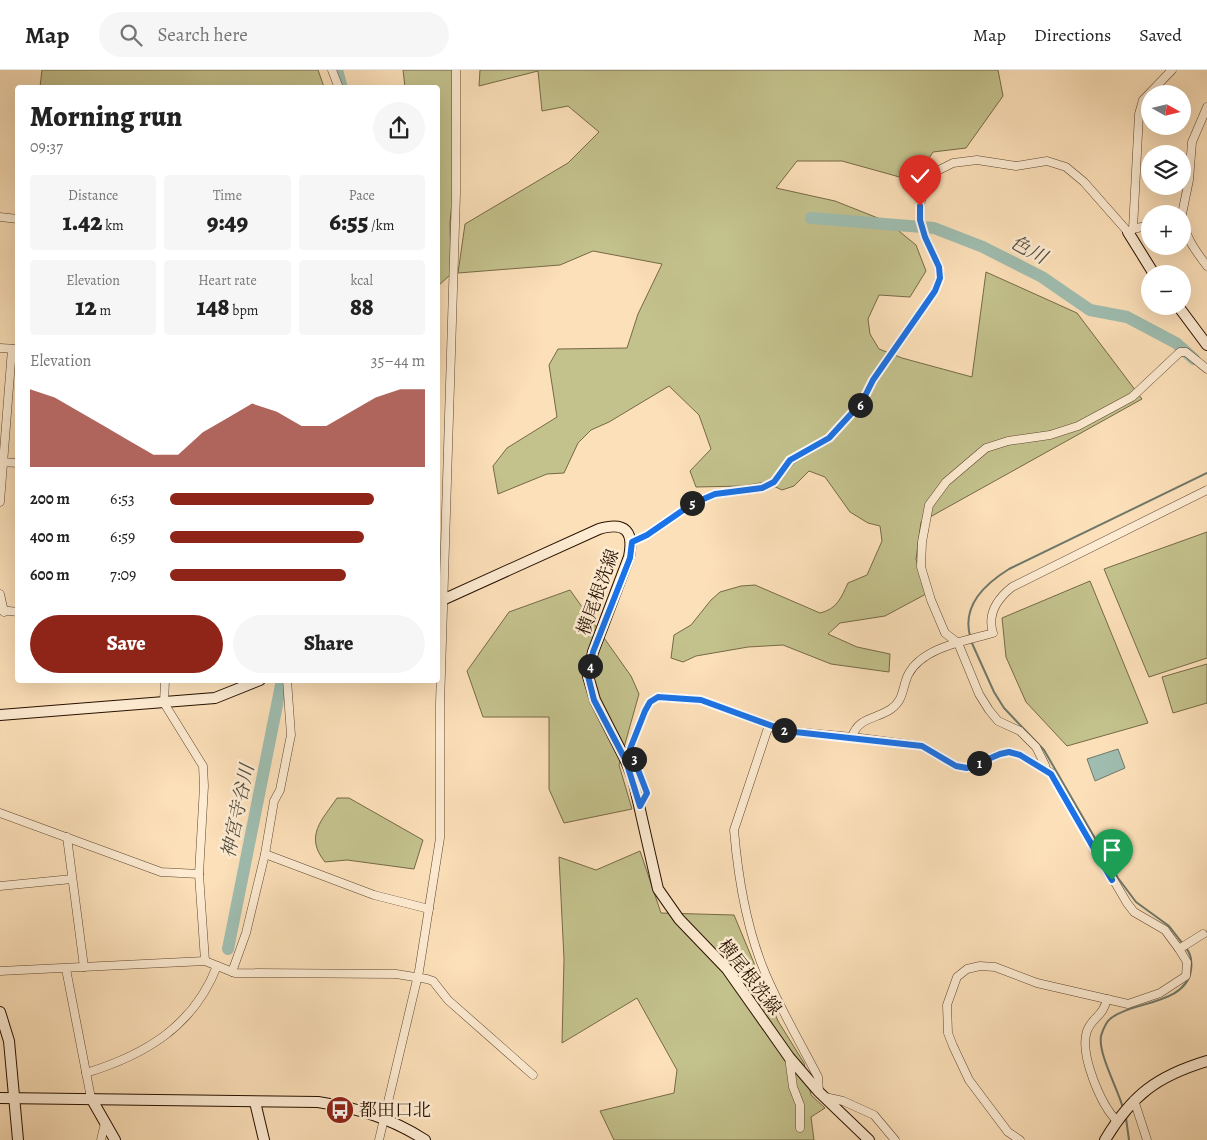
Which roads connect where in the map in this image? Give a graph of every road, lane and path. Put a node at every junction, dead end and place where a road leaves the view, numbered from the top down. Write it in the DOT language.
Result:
graph roads {
  1 [pos="332,70"];
  2 [pos="456,70"];
  3 [pos="1172,70"];
  4 [pos="338,85"];
  5 [pos="1207,107"];
  6 [pos="1185,205"];
  7 [pos="0,216"];
  8 [pos="15,218"];
  9 [pos="1141,228"];
  10 [pos="1130,231"];
  11 [pos="1191,245"];
  12 [pos="1206,264"];
  13 [pos="1149,265"];
  14 [pos="1185,315"];
  15 [pos="1207,344"];
  16 [pos="0,348"];
  17 [pos="15,349"];
  18 [pos="1207,369"];
  19 [pos="1,462"];
  20 [pos="15,463"];
  21 [pos="1207,490"];
  22 [pos="0,502"];
  23 [pos="632,542"];
  24 [pos="0,594"];
  25 [pos="441,601"];
  26 [pos="2,611"];
  27 [pos="15,612"];
  28 [pos="958,643"];
  29 [pos="165,683"];
  30 [pos="252,683"];
  31 [pos="287,683"];
  32 [pos="164,703"];
  33 [pos="0,715"];
  34 [pos="769,725"];
  35 [pos="852,737"];
  36 [pos="1046,769"];
  37 [pos="640,806"];
  38 [pos="0,813"];
  39 [pos="68,837"];
  40 [pos="265,854"];
  41 [pos="199,874"];
  42 [pos="72,879"];
  43 [pos="0,886"];
  44 [pos="429,909"];
  45 [pos="1203,934"];
  46 [pos="1181,947"];
  47 [pos="205,961"];
  48 [pos="217,966"];
  49 [pos="84,967"];
  50 [pos="66,969"];
  51 [pos="0,971"];
  52 [pos="232,972"];
  53 [pos="418,977"];
  54 [pos="1106,999"];
  55 [pos="0,1012"];
  56 [pos="789,1057"];
  57 [pos="1207,1061"];
  58 [pos="86,1073"];
  59 [pos="533,1075"];
  60 [pos="822,1094"];
  61 [pos="0,1098"];
  62 [pos="14,1098"];
  63 [pos="91,1098"];
  64 [pos="1134,1100"];
  65 [pos="255,1102"];
  66 [pos="384,1118"];
  67 [pos="1117,1121"];
  68 [pos="105,1123"];
  69 [pos="800,1128"];
  70 [pos="18,1140"];
  71 [pos="101,1140"];
  72 [pos="115,1140"];
  73 [pos="264,1140"];
  74 [pos="379,1140"];
  75 [pos="425,1140"];
  76 [pos="870,1140"];
  77 [pos="895,1140"];
  78 [pos="1020,1140"];
  79 [pos="1105,1140"];
  80 [pos="1147,1140"];
  1 -- 4 [label="street"];
  2 -- 25 [label="street"];
  3 -- 10 [label="street"];
  5 -- 6 [label="street"];
  7 -- 8 [label="street"];
  9 -- 10 [label="street"];
  10 -- 13 [label="main road"];
  10 -- 23 [label="street"];
  11 -- 12 [label="street"];
  14 -- 15 [label="main road"];
  16 -- 17 [label="street"];
  17 -- 19 [label="street"];
  18 -- 28 [label="street"];
  19 -- 20 [label="street"];
  19 -- 22 [label="street"];
  21 -- 28 [label="street"];
  23 -- 25 [label="main road, 横尾根洗線"];
  23 -- 37 [label="main road, 横尾根洗線"];
  24 -- 26 [label="street"];
  25 -- 44 [label="street"];
  26 -- 27 [label="street"];
  28 -- 35 [label="street"];
  28 -- 36 [label="street"];
  29 -- 32 [label="street"];
  30 -- 32 [label="main road"];
  31 -- 40 [label="street"];
  32 -- 33 [label="main road"];
  32 -- 41 [label="street"];
  34 -- 35 [label="street"];
  34 -- 37 [label="street"];
  34 -- 60 [label="street"];
  35 -- 36 [label="street"];
  36 -- 46 [label="street"];
  37 -- 56 [label="main road, 横尾根洗線"];
  38 -- 39 [label="street"];
  39 -- 41 [label="street"];
  39 -- 42 [label="street"];
  40 -- 44 [label="street"];
  40 -- 52 [label="street"];
  41 -- 47 [label="street"];
  42 -- 43 [label="street"];
  42 -- 49 [label="street"];
  44 -- 53 [label="street"];
  45 -- 46 [label="street"];
  46 -- 54 [label="street"];
  47 -- 48 [label="street"];
  47 -- 49 [label="street"];
  48 -- 52 [label="street"];
  48 -- 58 [label="street"];
  49 -- 50 [label="street"];
  50 -- 51 [label="street"];
  50 -- 58 [label="street"];
  52 -- 53 [label="street"];
  53 -- 59 [label="street"];
  53 -- 66 [label="street"];
  54 -- 67 [label="street"];
  54 -- 78 [label="street"];
  55 -- 62 [label="main road"];
  56 -- 60 [label="main road, 横尾根洗線"];
  56 -- 69 [label="street"];
  57 -- 64 [label="main road"];
  58 -- 63 [label="street"];
  60 -- 76 [label="main road, 横尾根洗線"];
  60 -- 77 [label="street"];
  61 -- 62 [label="main road"];
  62 -- 63 [label="main road"];
  62 -- 70 [label="main road"];
  63 -- 65 [label="main road"];
  63 -- 68 [label="main road"];
  64 -- 67 [label="main road"];
  64 -- 80 [label="street"];
  65 -- 66 [label="main road"];
  65 -- 73 [label="main road"];
  66 -- 74 [label="street"];
  66 -- 75 [label="main road"];
  67 -- 79 [label="main road"];
  68 -- 71 [label="street"];
  68 -- 72 [label="main road"];
}
